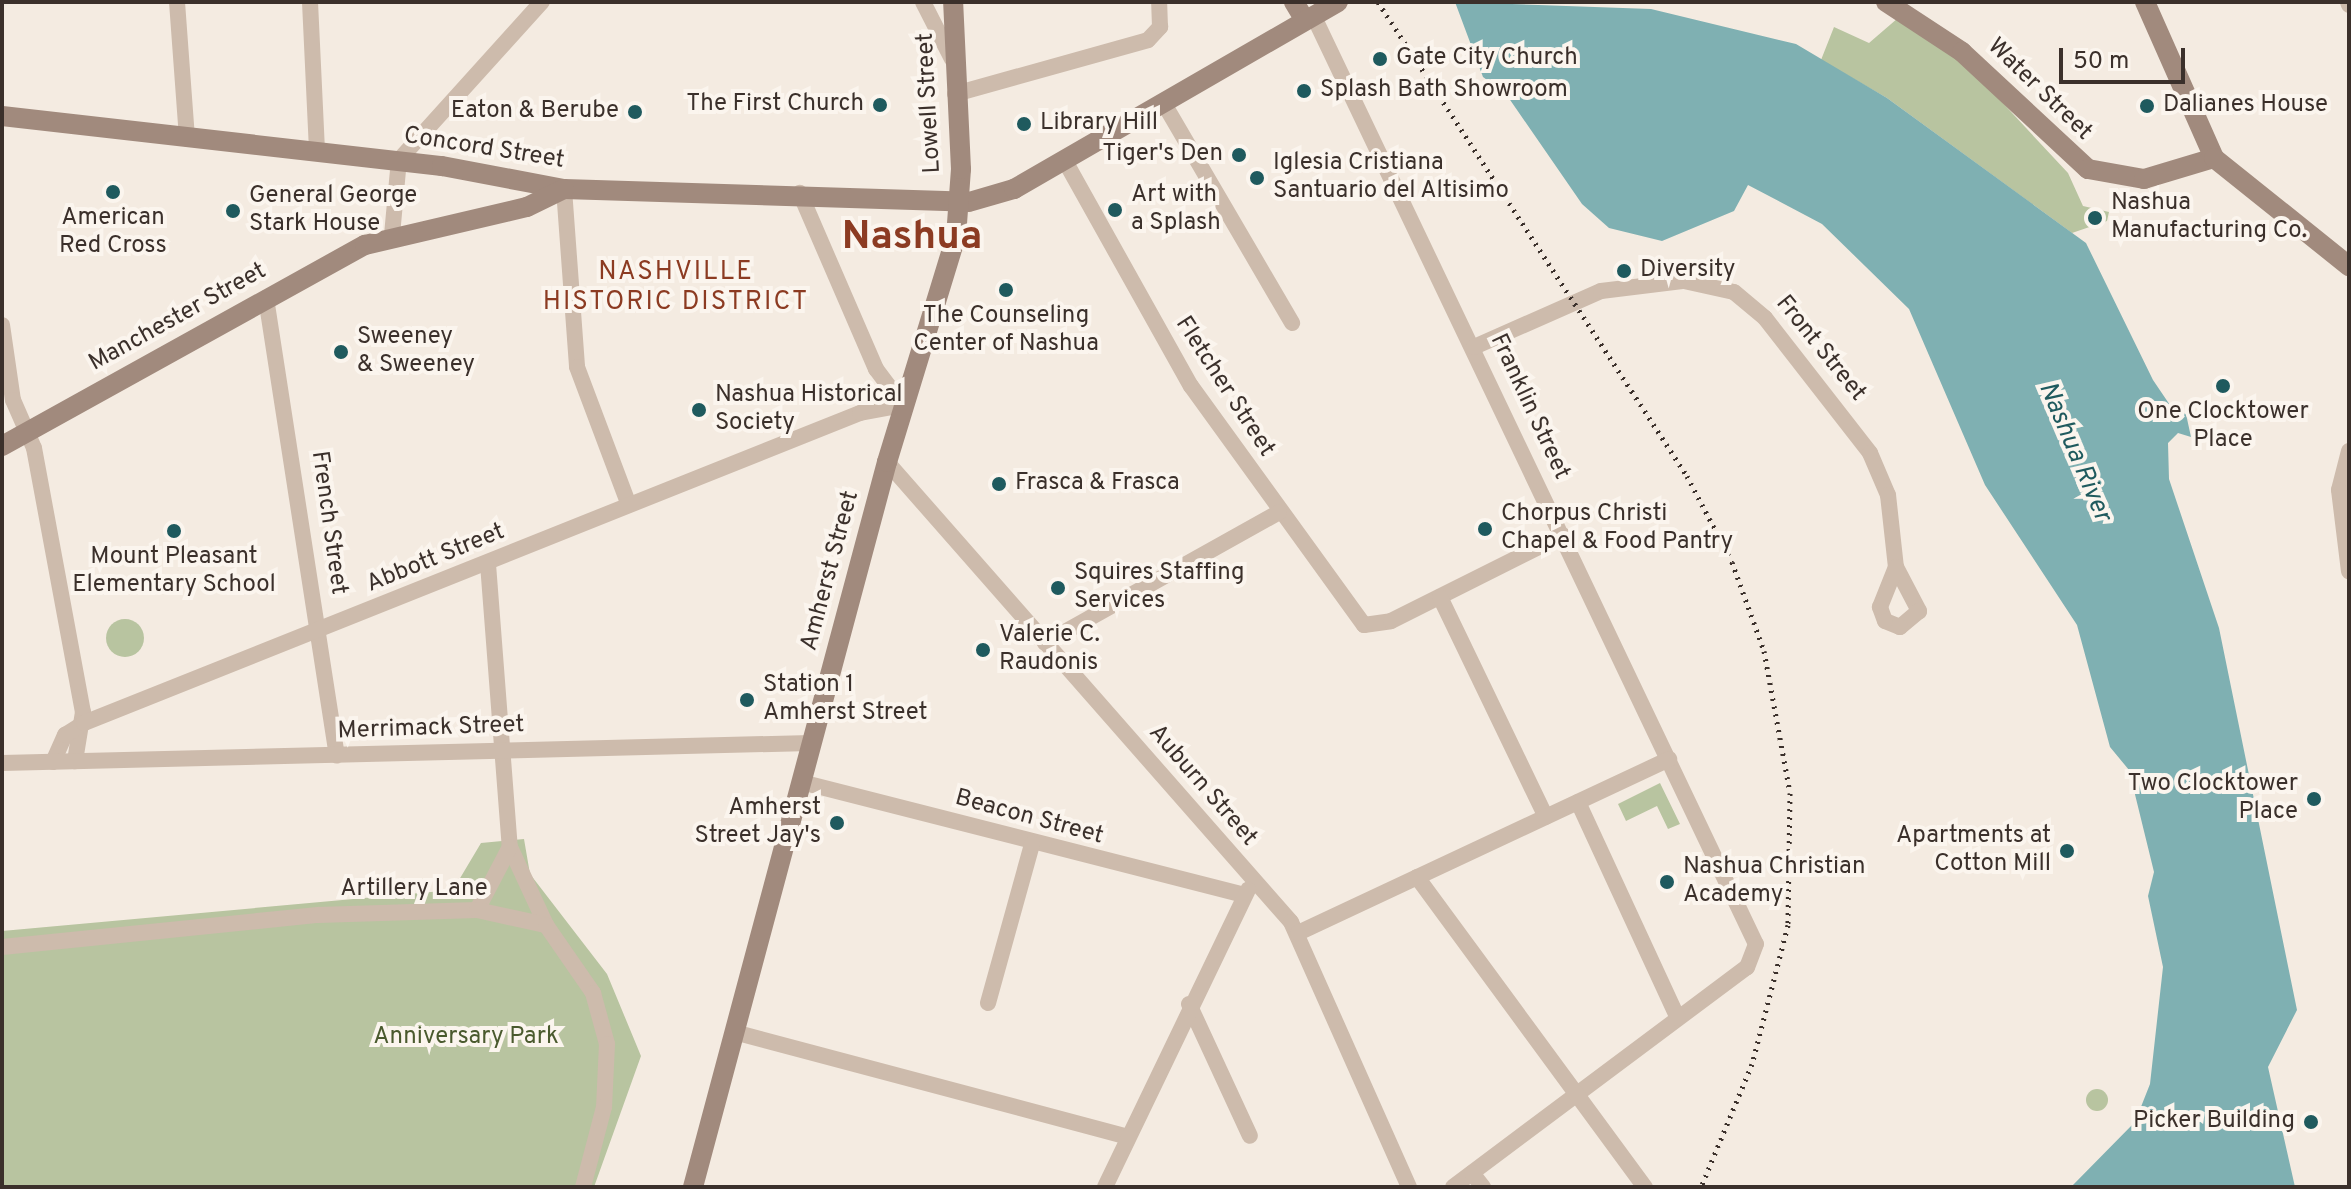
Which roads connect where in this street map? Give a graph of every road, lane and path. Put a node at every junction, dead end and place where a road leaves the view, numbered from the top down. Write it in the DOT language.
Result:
graph roads {
  1 [pos="177,2"];
  2 [pos="310,2"];
  3 [pos="542,2"];
  4 [pos="923,2"];
  5 [pos="953,2"];
  6 [pos="1159,2"];
  7 [pos="1338,2"];
  8 [pos="1886,2"];
  9 [pos="2145,2"];
  10 [pos="1304,12"];
  11 [pos="952,59"];
  12 [pos="955,94"];
  13 [pos="1163,102"];
  14 [pos="2,116"];
  15 [pos="187,139"];
  16 [pos="317,151"];
  17 [pos="399,160"];
  18 [pos="1065,161"];
  19 [pos="2204,162"];
  20 [pos="564,189"];
  21 [pos="800,193"];
  22 [pos="960,202"];
  23 [pos="392,235"];
  24 [pos="2349,266"];
  25 [pos="266,298"];
  26 [pos="1292,323"];
  27 [pos="2,325"];
  28 [pos="1474,347"];
  29 [pos="903,405"];
  30 [pos="27,432"];
  31 [pos="2,446"];
  32 [pos="2349,451"];
  33 [pos="887,462"];
  34 [pos="629,505"];
  35 [pos="1279,512"];
  36 [pos="1563,535"];
  37 [pos="488,564"];
  38 [pos="1896,567"];
  39 [pos="2349,571"];
  40 [pos="1440,597"];
  41 [pos="320,633"];
  42 [pos="1045,643"];
  43 [pos="84,723"];
  44 [pos="811,743"];
  45 [pos="503,751"];
  46 [pos="337,756"];
  47 [pos="1669,759"];
  48 [pos="75,761"];
  49 [pos="53,762"];
  50 [pos="2,763"];
  51 [pos="801,782"];
  52 [pos="1578,802"];
  53 [pos="1546,817"];
  54 [pos="1032,844"];
  55 [pos="510,847"];
  56 [pos="1417,877"];
  57 [pos="1249,888"];
  58 [pos="477,910"];
  59 [pos="546,925"];
  60 [pos="1298,933"];
  61 [pos="2,947"];
  62 [pos="988,1003"];
  63 [pos="1189,1004"];
  64 [pos="1678,1018"];
  65 [pos="734,1032"];
  66 [pos="1577,1094"];
  67 [pos="1250,1136"];
  68 [pos="1128,1137"];
  69 [pos="1472,1173"];
  70 [pos="583,1187"];
  71 [pos="693,1187"];
  72 [pos="1105,1187"];
  73 [pos="1409,1187"];
  74 [pos="1453,1187"];
  75 [pos="1483,1187"];
  76 [pos="1645,1187"];
  1 -- 15 [label="street"];
  2 -- 16 [label="street"];
  3 -- 17 [label="street"];
  4 -- 11 [label="street"];
  5 -- 11 [label="main road, Lowell Street"];
  6 -- 12 [label="street"];
  7 -- 10 [label="main road, Concord Street"];
  8 -- 19 [label="main road, Water Street"];
  9 -- 19 [label="main road"];
  10 -- 13 [label="main road, Concord Street"];
  10 -- 28 [label="street, Franklin Street"];
  11 -- 12 [label="main road, Lowell Street"];
  12 -- 22 [label="main road, Lowell Street"];
  13 -- 18 [label="main road, Concord Street"];
  13 -- 26 [label="street"];
  14 -- 15 [label="main road, Concord Street"];
  15 -- 16 [label="main road, Concord Street"];
  16 -- 17 [label="main road, Concord Street"];
  17 -- 20 [label="main road, Concord Street"];
  17 -- 23 [label="street"];
  18 -- 22 [label="main road, Concord Street"];
  18 -- 35 [label="street, Fletcher Street"];
  19 -- 24 [label="main road"];
  20 -- 21 [label="main road, Concord Street"];
  20 -- 23 [label="main road, Manchester Street"];
  20 -- 34 [label="street"];
  21 -- 22 [label="main road, Concord Street"];
  21 -- 29 [label="street"];
  22 -- 29 [label="main road, Amherst Street"];
  23 -- 25 [label="main road, Manchester Street"];
  25 -- 30 [label="main road, Manchester Street"];
  25 -- 41 [label="street, French Street"];
  27 -- 30 [label="street"];
  28 -- 36 [label="street, Franklin Street"];
  28 -- 38 [label="street, Front Street"];
  29 -- 33 [label="main road, Amherst Street"];
  29 -- 34 [label="street, Abbott Street"];
  30 -- 31 [label="main road, Manchester Street"];
  30 -- 43 [label="street"];
  32 -- 39 [label="street"];
  33 -- 42 [label="street, Auburn Street"];
  33 -- 44 [label="main road, Amherst Street"];
  34 -- 37 [label="street, Abbott Street"];
  35 -- 40 [label="street, Fletcher Street"];
  35 -- 42 [label="street"];
  36 -- 40 [label="street"];
  36 -- 47 [label="street, Franklin Street"];
  37 -- 41 [label="street, Abbott Street"];
  37 -- 45 [label="street"];
  40 -- 53 [label="street"];
  41 -- 43 [label="street, Abbott Street"];
  41 -- 46 [label="street, French Street"];
  42 -- 57 [label="street, Auburn Street"];
  43 -- 48 [label="street"];
  43 -- 49 [label="street, Abbott Street"];
  44 -- 45 [label="street, Merrimack Street"];
  44 -- 51 [label="main road, Amherst Street"];
  45 -- 46 [label="street, Merrimack Street"];
  45 -- 55 [label="street"];
  46 -- 48 [label="street, Merrimack Street"];
  47 -- 52 [label="street"];
  47 -- 64 [label="street, Franklin Street"];
  48 -- 49 [label="street, Merrimack Street"];
  49 -- 50 [label="street"];
  51 -- 54 [label="street, Beacon Street"];
  51 -- 65 [label="main road, Amherst Street"];
  52 -- 53 [label="street"];
  52 -- 64 [label="street"];
  53 -- 56 [label="street"];
  54 -- 57 [label="street, Beacon Street"];
  54 -- 62 [label="street"];
  55 -- 58 [label="street"];
  55 -- 59 [label="street"];
  56 -- 60 [label="street"];
  56 -- 66 [label="street"];
  57 -- 60 [label="street, Auburn Street"];
  57 -- 63 [label="street"];
  58 -- 59 [label="street, Artillery Lane"];
  58 -- 61 [label="street, Artillery Lane"];
  59 -- 70 [label="street"];
  60 -- 73 [label="street, Auburn Street"];
  63 -- 67 [label="street"];
  63 -- 68 [label="street"];
  64 -- 66 [label="street"];
  65 -- 68 [label="street"];
  65 -- 71 [label="main road, Amherst Street"];
  66 -- 69 [label="street"];
  66 -- 76 [label="street"];
  68 -- 72 [label="street"];
  69 -- 74 [label="street"];
  69 -- 75 [label="street"];
}
